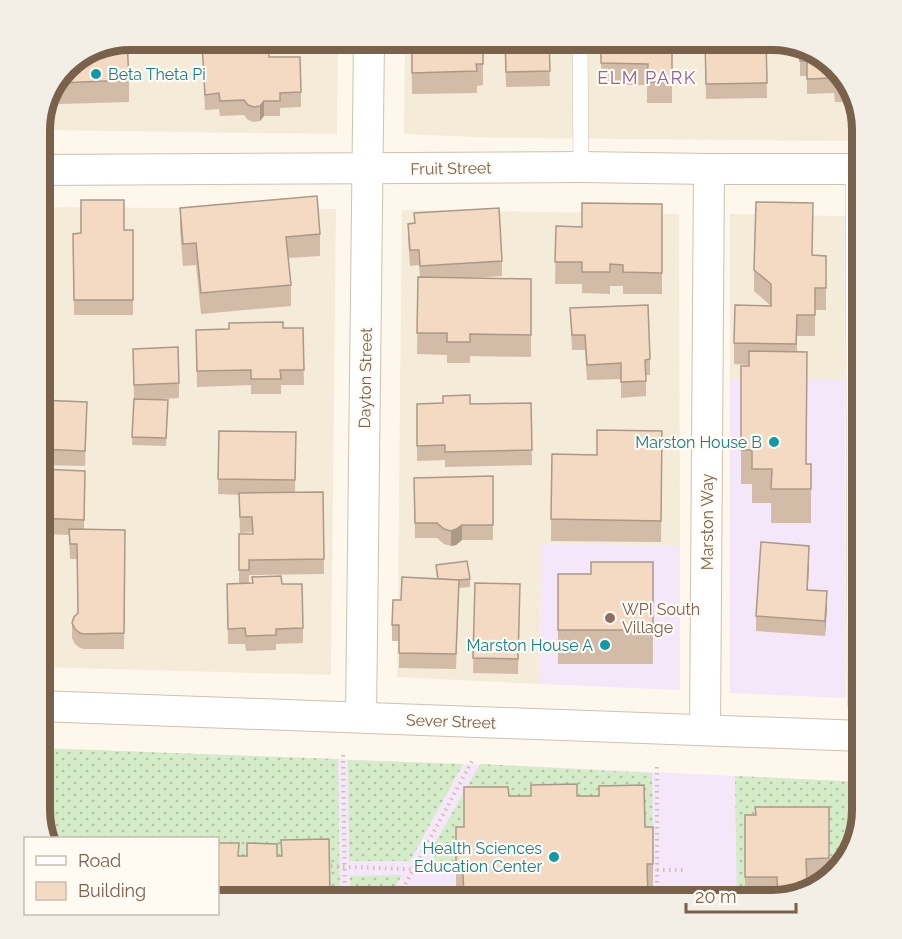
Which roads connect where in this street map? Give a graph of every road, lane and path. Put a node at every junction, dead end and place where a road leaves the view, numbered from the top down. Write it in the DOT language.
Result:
graph roads {
  1 [pos="369,49"];
  2 [pos="580,50"];
  3 [pos="581,167"];
  4 [pos="368,169"];
  5 [pos="709,169"];
  6 [pos="852,169"];
  7 [pos="50,170"];
  8 [pos="50,706"];
  9 [pos="362,717"];
  10 [pos="705,730"];
  11 [pos="852,736"];
  12 [pos="343,755"];
  13 [pos="473,759"];
  14 [pos="657,767"];
  15 [pos="321,866"];
  16 [pos="344,866"];
  17 [pos="413,870"];
  18 [pos="655,870"];
  19 [pos="687,870"];
  20 [pos="456,871"];
  21 [pos="657,888"];
  22 [pos="345,889"];
  23 [pos="338,890"];
  24 [pos="402,890"];
  1 -- 4 [label="street, Dayton Street"];
  2 -- 3 [label="lane"];
  3 -- 4 [label="street, Fruit Street"];
  3 -- 5 [label="street, Fruit Street"];
  4 -- 7 [label="street, Fruit Street"];
  4 -- 9 [label="street, Dayton Street"];
  5 -- 6 [label="street, Fruit Street"];
  5 -- 10 [label="street, Marston Way"];
  8 -- 9 [label="street, Sever Street"];
  9 -- 10 [label="street, Sever Street"];
  10 -- 11 [label="street, Sever Street"];
  12 -- 16 [label="path"];
  13 -- 17 [label="path"];
  14 -- 18 [label="path"];
  15 -- 16 [label="path"];
  16 -- 17 [label="path"];
  16 -- 22 [label="path"];
  17 -- 20 [label="path"];
  17 -- 24 [label="path"];
  18 -- 19 [label="path"];
  18 -- 21 [label="path"];
  22 -- 23 [label="path"];
}
